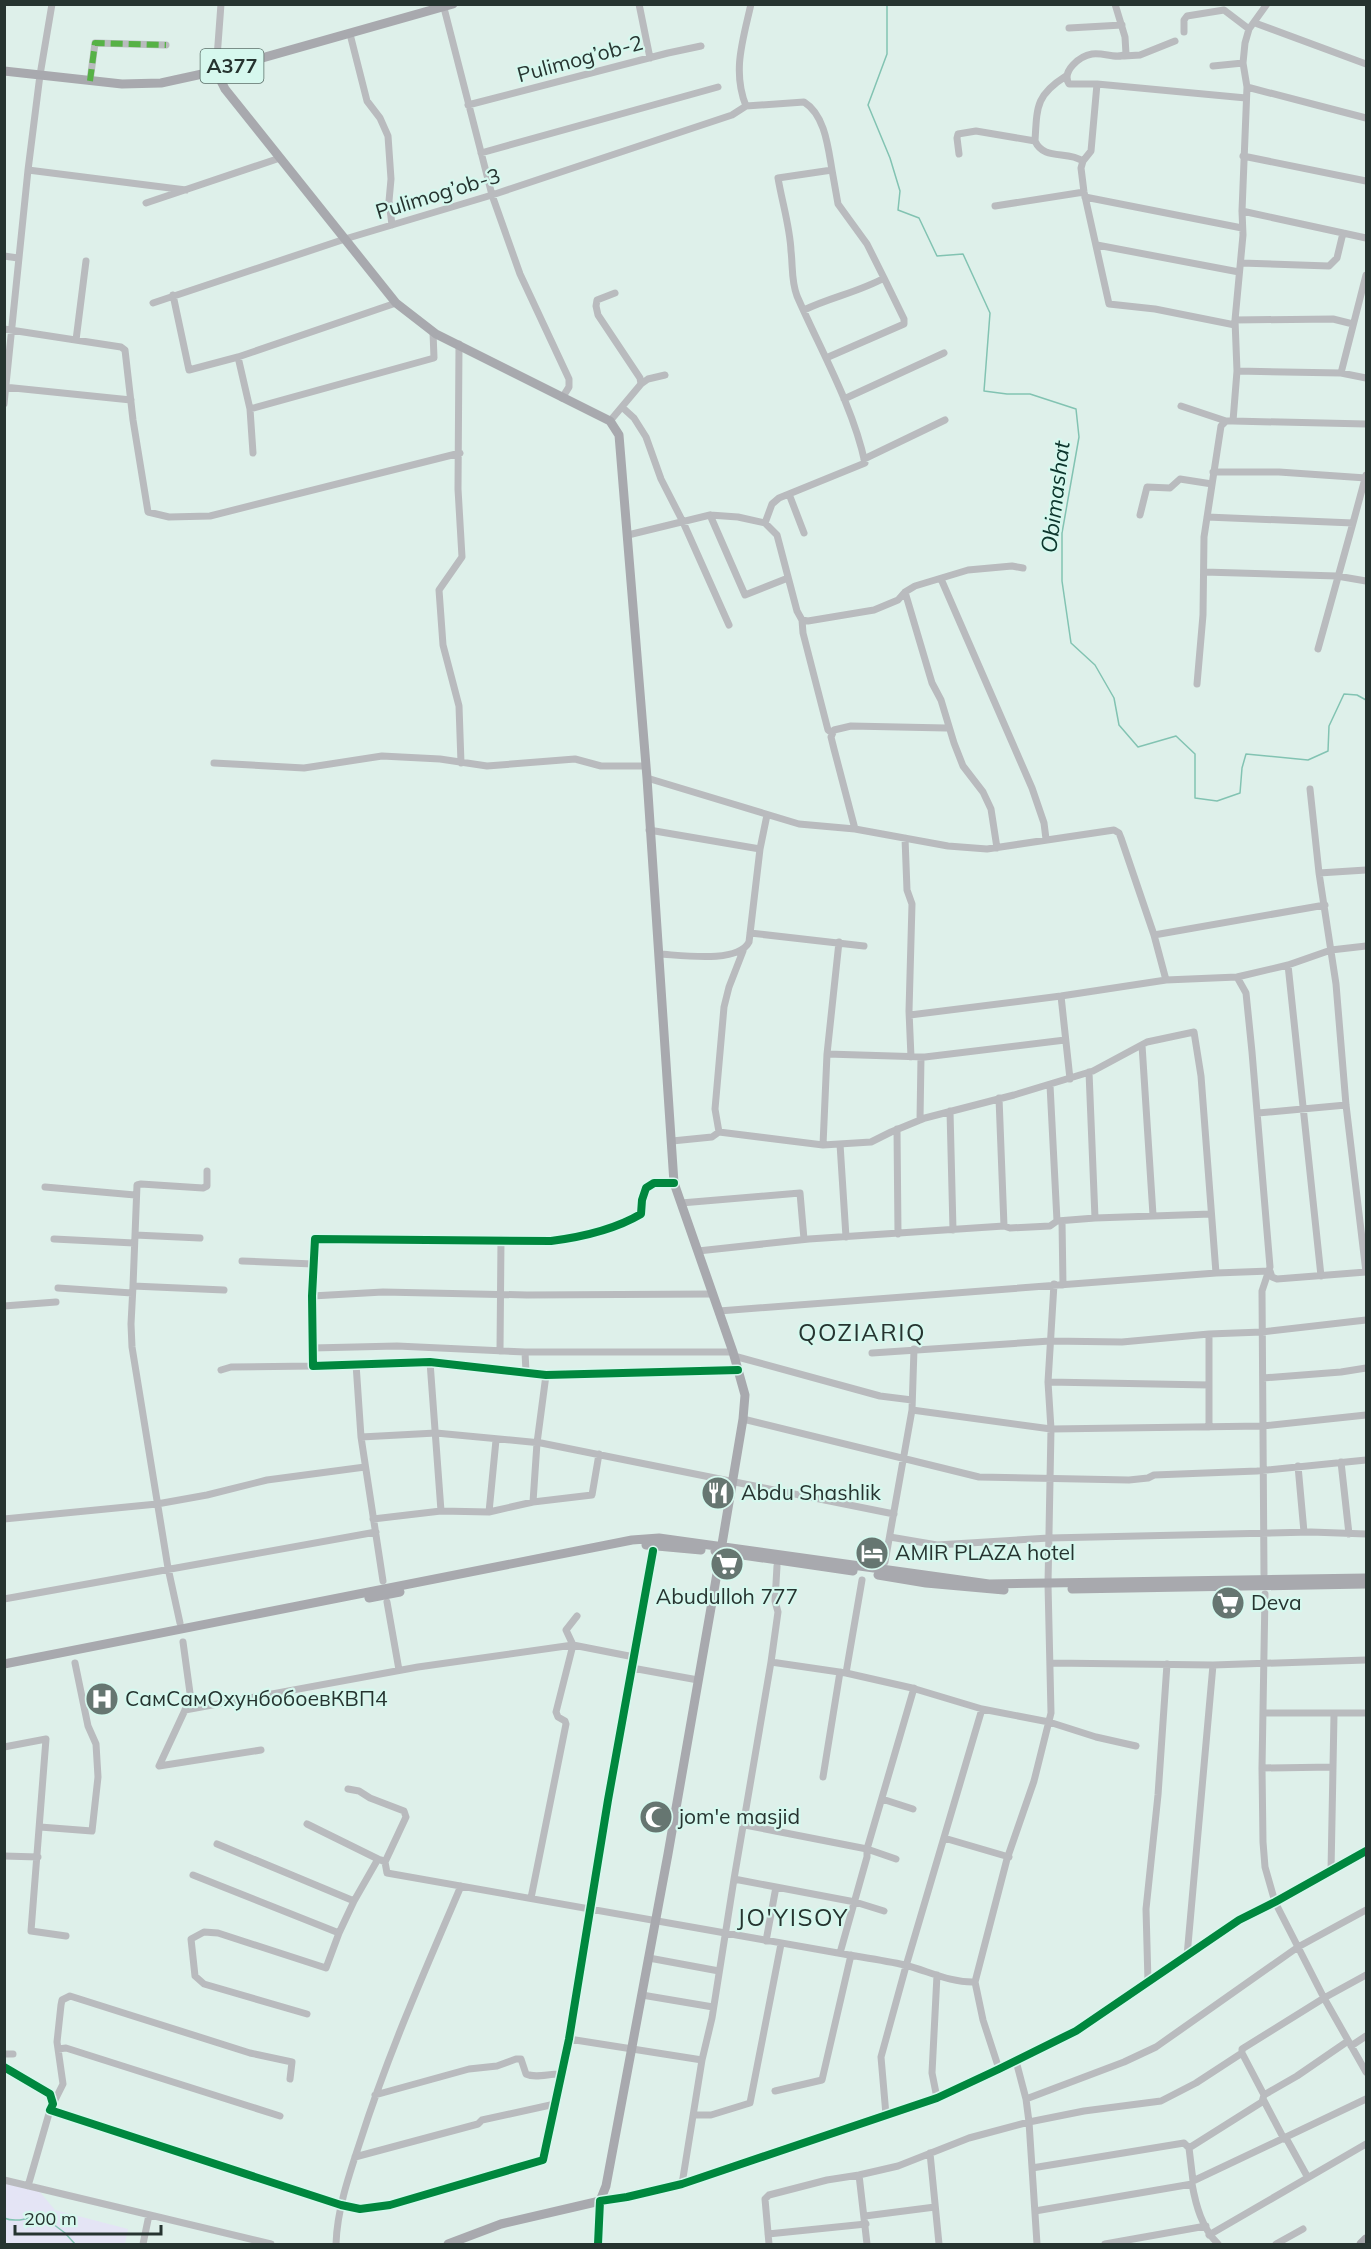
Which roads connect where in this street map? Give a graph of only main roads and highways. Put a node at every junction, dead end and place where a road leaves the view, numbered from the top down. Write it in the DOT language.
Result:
graph roads {
  1 [pos="447,5"];
  2 [pos="4,71"];
  3 [pos="216,71"];
  4 [pos="721,1549"];
  5 [pos="1366,1578"];
  6 [pos="1366,1584"];
  7 [pos="1048,1587"];
  8 [pos="4,1664"];
  9 [pos="4,1669"];
  10 [pos="1366,2239"];
  11 [pos="448,2244"];
  12 [pos="1361,2244"];
  1 -- 3 [label="main road, A377"];
  2 -- 3 [label="main road, A377"];
  3 -- 4 [label="main road"];
  4 -- 7 [label="main road"];
  4 -- 8 [label="main road"];
  4 -- 9 [label="main road"];
  4 -- 11 [label="main road"];
  5 -- 7 [label="main road"];
  6 -- 7 [label="main road"];
  10 -- 12 [label="main road"];
}
